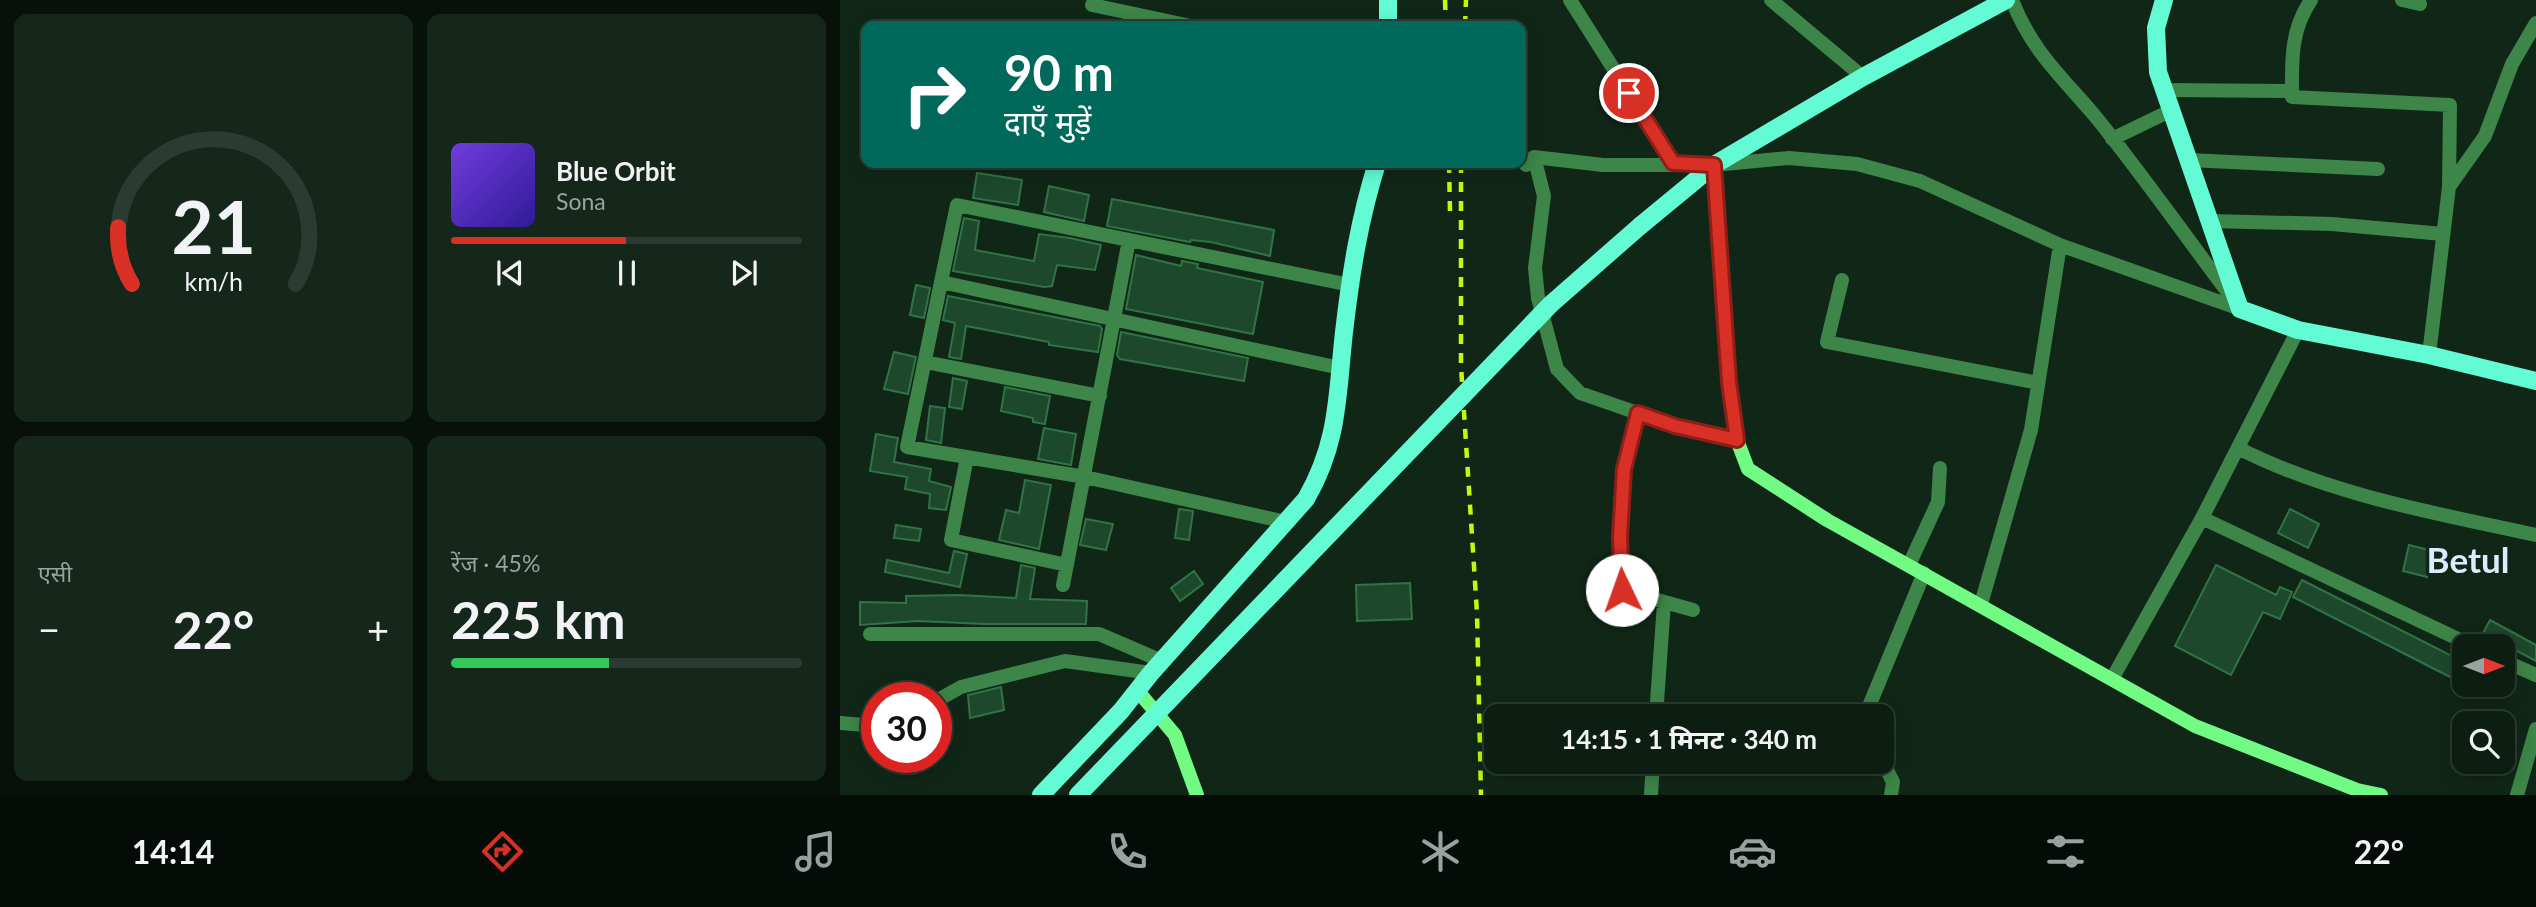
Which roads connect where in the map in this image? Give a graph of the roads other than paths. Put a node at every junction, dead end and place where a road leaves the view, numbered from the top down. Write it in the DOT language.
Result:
graph roads {
  1 [pos="1388,0"];
  2 [pos="1570,0"];
  3 [pos="1771,0"];
  4 [pos="2006,0"];
  5 [pos="2012,0"];
  6 [pos="2164,0"];
  7 [pos="2311,0"];
  8 [pos="2402,0"];
  9 [pos="2420,4"];
  10 [pos="1092,5"];
  11 [pos="1787,6"];
  12 [pos="1167,21"];
  13 [pos="1388,21"];
  14 [pos="2536,23"];
  15 [pos="1863,77"];
  16 [pos="2165,90"];
  17 [pos="2292,91"];
  18 [pos="2172,110"];
  19 [pos="2112,139"];
  20 [pos="1528,158"];
  21 [pos="2189,160"];
  22 [pos="1673,163"];
  23 [pos="1714,165"];
  24 [pos="1375,168"];
  25 [pos="2378,169"];
  26 [pos="2449,187"];
  27 [pos="2210,221"];
  28 [pos="2443,234"];
  29 [pos="1129,240"];
  30 [pos="2060,245"];
  31 [pos="1842,280"];
  32 [pos="941,282"];
  33 [pos="1350,285"];
  34 [pos="2240,309"];
  35 [pos="1113,319"];
  36 [pos="2298,330"];
  37 [pos="2429,355"];
  38 [pos="925,362"];
  39 [pos="1340,368"];
  40 [pos="2536,380"];
  41 [pos="2038,383"];
  42 [pos="1100,396"];
  43 [pos="1638,413"];
  44 [pos="1737,440"];
  45 [pos="2238,448"];
  46 [pos="967,457"];
  47 [pos="1940,468"];
  48 [pos="1085,477"];
  49 [pos="2202,518"];
  50 [pos="1286,522"];
  51 [pos="2536,535"];
  52 [pos="1067,565"];
  53 [pos="1909,565"];
  54 [pos="1924,573"];
  55 [pos="1063,585"];
  56 [pos="1664,603"];
  57 [pos="1981,604"];
  58 [pos="1693,610"];
  59 [pos="870,634"];
  60 [pos="2452,636"];
  61 [pos="2515,666"];
  62 [pos="1156,667"];
  63 [pos="2536,675"];
  64 [pos="2112,679"];
  65 [pos="1137,690"];
  66 [pos="952,692"];
  67 [pos="1657,704"];
  68 [pos="1870,704"];
  69 [pos="841,723"];
  70 [pos="861,725"];
  71 [pos="2536,729"];
  72 [pos="1652,774"];
  73 [pos="1889,774"];
  74 [pos="2357,793"];
  75 [pos="1041,795"];
  76 [pos="1078,795"];
  77 [pos="1198,795"];
  78 [pos="1651,795"];
  79 [pos="1891,795"];
  80 [pos="2381,795"];
  81 [pos="2517,795"];
  1 -- 13 [label="main road"];
  2 -- 22 [label="street"];
  3 -- 11 [label="street"];
  4 -- 15 [label="main road"];
  5 -- 19 [label="street"];
  6 -- 16 [label="main road"];
  7 -- 17 [label="street"];
  8 -- 9 [label="street"];
  10 -- 12 [label="street"];
  11 -- 15 [label="street"];
  14 -- 26 [label="street"];
  15 -- 23 [label="main road"];
  16 -- 17 [label="street"];
  16 -- 18 [label="main road"];
  17 -- 26 [label="street"];
  18 -- 19 [label="street"];
  18 -- 21 [label="main road"];
  19 -- 34 [label="street"];
  20 -- 22 [label="street"];
  20 -- 43 [label="street"];
  21 -- 25 [label="street"];
  21 -- 27 [label="main road"];
  22 -- 23 [label="street"];
  23 -- 30 [label="street"];
  23 -- 44 [label="street"];
  23 -- 76 [label="main road, bridge"];
  24 -- 33 [label="main road"];
  26 -- 28 [label="street"];
  27 -- 28 [label="street"];
  27 -- 34 [label="main road"];
  28 -- 37 [label="street"];
  29 -- 32 [label="street"];
  29 -- 33 [label="street"];
  29 -- 35 [label="street"];
  30 -- 34 [label="street"];
  30 -- 41 [label="street"];
  31 -- 41 [label="street"];
  32 -- 35 [label="street"];
  32 -- 38 [label="street"];
  33 -- 39 [label="main road"];
  34 -- 36 [label="main road"];
  35 -- 39 [label="street"];
  35 -- 42 [label="street"];
  36 -- 37 [label="main road"];
  36 -- 45 [label="street"];
  37 -- 40 [label="main road"];
  38 -- 42 [label="street"];
  38 -- 46 [label="street"];
  39 -- 50 [label="main road"];
  41 -- 57 [label="street"];
  42 -- 48 [label="street"];
  43 -- 44 [label="street"];
  43 -- 56 [label="street"];
  44 -- 53 [label="street"];
  45 -- 49 [label="street"];
  45 -- 51 [label="street"];
  46 -- 48 [label="street"];
  46 -- 52 [label="street"];
  47 -- 53 [label="street"];
  48 -- 50 [label="street"];
  48 -- 52 [label="street"];
  49 -- 60 [label="street"];
  49 -- 64 [label="street"];
  50 -- 62 [label="main road"];
  52 -- 55 [label="street"];
  53 -- 54 [label="street"];
  54 -- 57 [label="street"];
  54 -- 68 [label="street"];
  56 -- 58 [label="street"];
  56 -- 67 [label="street"];
  57 -- 64 [label="street"];
  59 -- 62 [label="street"];
  61 -- 63 [label="street"];
  62 -- 65 [label="main road"];
  62 -- 66 [label="street"];
  64 -- 74 [label="street"];
  65 -- 75 [label="main road"];
  65 -- 77 [label="street"];
  69 -- 70 [label="street"];
  71 -- 81 [label="street"];
  72 -- 78 [label="street"];
  73 -- 79 [label="street"];
  74 -- 80 [label="street"];
}
